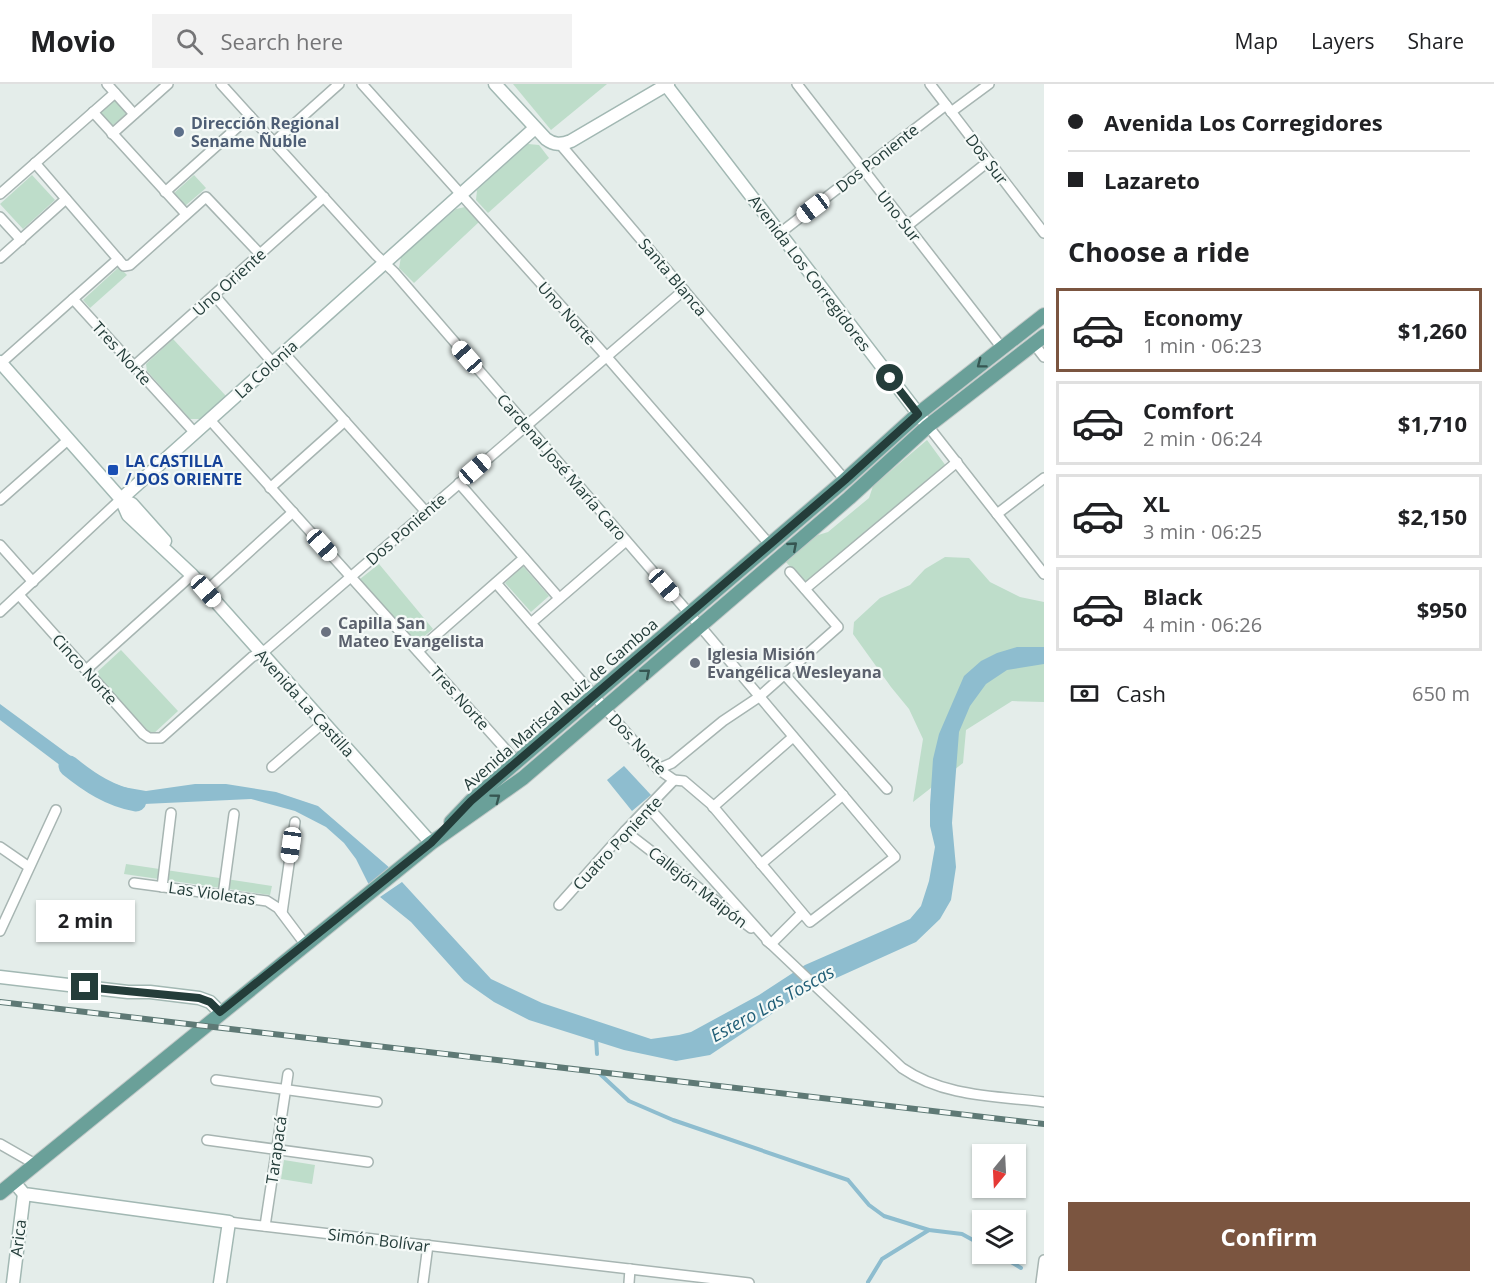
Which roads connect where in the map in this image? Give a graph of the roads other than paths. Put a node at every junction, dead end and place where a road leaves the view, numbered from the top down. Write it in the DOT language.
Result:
graph roads {
  1 [pos="107,84"];
  2 [pos="168,84"];
  3 [pos="223,84"];
  4 [pos="339,84"];
  5 [pos="362,84"];
  6 [pos="495,84"];
  7 [pos="667,84"];
  8 [pos="797,84"];
  9 [pos="930,84"];
  10 [pos="989,84"];
  11 [pos="115,93"];
  12 [pos="949,109"];
  13 [pos="93,112"];
  14 [pos="134,114"];
  15 [pos="250,116"];
  16 [pos="535,128"];
  17 [pos="112,134"];
  18 [pos="274,142"];
  19 [pos="560,144"];
  20 [pos="989,161"];
  21 [pos="35,163"];
  22 [pos="863,169"];
  23 [pos="165,192"];
  24 [pos="0,194"];
  25 [pos="461,194"];
  26 [pos="324,197"];
  27 [pos="66,199"];
  28 [pos="186,214"];
  29 [pos="0,217"];
  30 [pos="907,226"];
  31 [pos="780,233"];
  32 [pos="1044,233"];
  33 [pos="21,240"];
  34 [pos="260,254"];
  35 [pos="0,258"];
  36 [pos="118,259"];
  37 [pos="384,263"];
  38 [pos="684,290"];
  39 [pos="214,295"];
  40 [pos="73,299"];
  41 [pos="1044,315"];
  42 [pos="1039,340"];
  43 [pos="1002,348"];
  44 [pos="284,353"];
  45 [pos="606,356"];
  46 [pos="1044,357"];
  47 [pos="1,362"];
  48 [pos="273,363"];
  49 [pos="134,366"];
  50 [pos="918,414"];
  51 [pos="210,420"];
  52 [pos="345,421"];
  53 [pos="526,425"];
  54 [pos="928,426"];
  55 [pos="195,433"];
  56 [pos="69,439"];
  57 [pos="957,462"];
  58 [pos="1044,478"];
  59 [pos="845,480"];
  60 [pos="459,483"];
  61 [pos="270,488"];
  62 [pos="0,499"];
  63 [pos="121,499"];
  64 [pos="293,512"];
  65 [pos="426,512"];
  66 [pos="997,514"];
  67 [pos="626,541"];
  68 [pos="0,545"];
  69 [pos="770,545"];
  70 [pos="524,558"];
  71 [pos="790,572"];
  72 [pos="1044,574"];
  73 [pos="192,575"];
  74 [pos="351,577"];
  75 [pos="33,582"];
  76 [pos="496,583"];
  77 [pos="805,589"];
  78 [pos="206,591"];
  79 [pos="19,595"];
  80 [pos="559,598"];
  81 [pos="0,612"];
  82 [pos="689,614"];
  83 [pos="531,622"];
  84 [pos="700,626"];
  85 [pos="418,651"];
  86 [pos="260,653"];
  87 [pos="86,670"];
  88 [pos="784,674"];
  89 [pos="595,696"];
  90 [pos="759,697"];
  91 [pos="605,708"];
  92 [pos="323,723"];
  93 [pos="793,737"];
  94 [pos="153,739"];
  95 [pos="518,762"];
  96 [pos="272,767"];
  97 [pos="658,769"];
  98 [pos="674,780"];
  99 [pos="887,789"];
  100 [pos="843,795"];
  101 [pos="713,807"];
  102 [pos="649,808"];
  103 [pos="56,810"];
  104 [pos="171,813"];
  105 [pos="234,814"];
  106 [pos="294,822"];
  107 [pos="625,831"];
  108 [pos="431,843"];
  109 [pos="0,847"];
  110 [pos="761,864"];
  111 [pos="29,867"];
  112 [pos="134,883"];
  113 [pos="162,887"];
  114 [pos="223,895"];
  115 [pos="559,905"];
  116 [pos="282,913"];
  117 [pos="802,913"];
  118 [pos="810,922"];
  119 [pos="0,931"];
  120 [pos="305,944"];
  121 [pos="771,944"];
  122 [pos="0,977"];
  123 [pos="220,1012"];
  124 [pos="288,1074"];
  125 [pos="216,1080"];
  126 [pos="285,1090"];
  127 [pos="377,1102"];
  128 [pos="1044,1102"];
  129 [pos="207,1140"];
  130 [pos="0,1144"];
  131 [pos="277,1149"];
  132 [pos="368,1162"];
  133 [pos="35,1164"];
  134 [pos="14,1182"];
  135 [pos="0,1193"];
  136 [pos="24,1194"];
  137 [pos="229,1222"];
  138 [pos="265,1226"];
  139 [pos="428,1245"];
  140 [pos="1044,1260"];
  141 [pos="630,1269"];
  142 [pos="12,1283"];
  143 [pos="220,1283"];
  144 [pos="423,1283"];
  145 [pos="628,1283"];
  146 [pos="749,1283"];
  147 [pos="1041,1283"];
  1 -- 11 [label="street"];
  2 -- 14 [label="street"];
  3 -- 15 [label="street, Cardenal José María Caro"];
  4 -- 18 [label="street"];
  5 -- 25 [label="street, Uno Norte"];
  6 -- 16 [label="street, Santa Blanca"];
  7 -- 19 [label="street"];
  7 -- 31 [label="street, Avenida Los Corregidores"];
  8 -- 22 [label="street, Uno Sur"];
  9 -- 12 [label="street, Dos Sur"];
  10 -- 12 [label="street, Dos Poniente"];
  11 -- 13 [label="street"];
  11 -- 14 [label="street"];
  12 -- 20 [label="street, Dos Sur"];
  12 -- 22 [label="street, Dos Poniente"];
  13 -- 17 [label="street"];
  13 -- 21 [label="street"];
  14 -- 17 [label="street"];
  15 -- 18 [label="street, Cardenal José María Caro"];
  15 -- 23 [label="street"];
  16 -- 19 [label="street, Santa Blanca"];
  16 -- 25 [label="street, La Colonia"];
  17 -- 23 [label="street"];
  18 -- 26 [label="street, Cardenal José María Caro"];
  19 -- 38 [label="street, Santa Blanca"];
  20 -- 30 [label="street"];
  20 -- 32 [label="street, Dos Sur"];
  21 -- 24 [label="street"];
  21 -- 27 [label="street"];
  22 -- 30 [label="street, Uno Sur"];
  22 -- 31 [label="street, Dos Poniente"];
  23 -- 28 [label="street"];
  25 -- 37 [label="street, La Colonia"];
  25 -- 45 [label="street, Uno Norte"];
  26 -- 34 [label="street, Uno Oriente"];
  26 -- 37 [label="street, Cardenal José María Caro"];
  27 -- 33 [label="street"];
  27 -- 36 [label="street"];
  28 -- 34 [label="street"];
  28 -- 36 [label="street"];
  29 -- 33 [label="street"];
  30 -- 43 [label="street, Uno Sur"];
  31 -- 50 [label="street, Avenida Los Corregidores"];
  33 -- 35 [label="street"];
  34 -- 39 [label="street, Uno Oriente"];
  36 -- 40 [label="street"];
  37 -- 44 [label="street, La Colonia"];
  37 -- 53 [label="street, Cardenal José María Caro"];
  38 -- 45 [label="street, Dos Poniente"];
  38 -- 59 [label="street, Santa Blanca"];
  39 -- 48 [label="street"];
  39 -- 49 [label="street, Uno Oriente"];
  40 -- 47 [label="street"];
  40 -- 49 [label="street, Tres Norte"];
  41 -- 43 [label="main road, Avenida Mariscal Ruiz de Gamboa"];
  42 -- 46 [label="street"];
  42 -- 54 [label="main road, Avenida Mariscal Ruiz de Gamboa"];
  43 -- 50 [label="main road, Avenida Mariscal Ruiz de Gamboa, one-way"];
  44 -- 48 [label="street, La Colonia"];
  44 -- 52 [label="street"];
  45 -- 53 [label="street, Dos Poniente"];
  45 -- 69 [label="street, Uno Norte"];
  47 -- 56 [label="street, Avenida La Castilla"];
  48 -- 51 [label="street, La Colonia"];
  49 -- 55 [label="street, Tres Norte"];
  50 -- 54 [label="street, Avenida Los Corregidores"];
  50 -- 59 [label="main road, Avenida Mariscal Ruiz de Gamboa"];
  51 -- 55 [label="street, La Colonia"];
  51 -- 61 [label="street, Tres Norte"];
  52 -- 61 [label="street"];
  52 -- 65 [label="street"];
  53 -- 60 [label="street, Dos Poniente"];
  53 -- 67 [label="street, Cardenal José María Caro"];
  54 -- 57 [label="street, Avenida Los Corregidores"];
  84 -- 54 [label="main road, Avenida Mariscal Ruiz de Gamboa, one-way"];
  55 -- 63 [label="street, La Colonia"];
  56 -- 62 [label="street"];
  56 -- 63 [label="street, Avenida La Castilla"];
  57 -- 66 [label="street, Avenida Los Corregidores"];
  57 -- 77 [label="street"];
  58 -- 66 [label="street"];
  59 -- 69 [label="main road, Avenida Mariscal Ruiz de Gamboa"];
  60 -- 65 [label="street, Dos Poniente"];
  60 -- 70 [label="street"];
  61 -- 64 [label="street, Tres Norte"];
  63 -- 73 [label="street, Avenida La Castilla"];
  63 -- 75 [label="street, La Colonia"];
  64 -- 74 [label="street, Tres Norte"];
  64 -- 78 [label="street"];
  65 -- 74 [label="street, Dos Poniente"];
  66 -- 72 [label="street, Avenida Los Corregidores"];
  67 -- 80 [label="street"];
  67 -- 82 [label="street, Cardenal José María Caro"];
  68 -- 75 [label="street"];
  69 -- 82 [label="main road, Avenida Mariscal Ruiz de Gamboa"];
  70 -- 76 [label="street"];
  70 -- 80 [label="street"];
  71 -- 77 [label="street"];
  73 -- 78 [label="street, Avenida La Castilla"];
  73 -- 87 [label="street"];
  74 -- 85 [label="street, Tres Norte"];
  74 -- 86 [label="street, Dos Poniente"];
  75 -- 79 [label="street, La Colonia"];
  76 -- 83 [label="street, Dos Norte"];
  76 -- 85 [label="street"];
  77 -- 88 [label="street"];
  78 -- 86 [label="street, Avenida La Castilla"];
  79 -- 81 [label="street, La Colonia"];
  79 -- 87 [label="street, Cinco Norte"];
  80 -- 83 [label="street"];
  82 -- 84 [label="street, Cardenal José María Caro"];
  82 -- 89 [label="main road, Avenida Mariscal Ruiz de Gamboa"];
  83 -- 89 [label="street, Dos Norte"];
  84 -- 90 [label="street, Cardenal José María Caro"];
  91 -- 84 [label="main road, Avenida Mariscal Ruiz de Gamboa, one-way"];
  85 -- 95 [label="street, Tres Norte"];
  86 -- 92 [label="street, Avenida La Castilla"];
  86 -- 94 [label="street, Dos Poniente"];
  87 -- 94 [label="street, Cinco Norte"];
  88 -- 90 [label="street"];
  88 -- 99 [label="street"];
  89 -- 91 [label="street, Dos Norte"];
  89 -- 95 [label="main road, Avenida Mariscal Ruiz de Gamboa"];
  90 -- 93 [label="street, Cardenal José María Caro"];
  90 -- 97 [label="street"];
  91 -- 97 [label="street, Dos Norte"];
  108 -- 91 [label="main road, Avenida Mariscal Ruiz de Gamboa, one-way"];
  92 -- 96 [label="street"];
  92 -- 108 [label="street, Avenida La Castilla"];
  93 -- 100 [label="street, Cardenal José María Caro"];
  93 -- 101 [label="street"];
  95 -- 108 [label="main road, Avenida Mariscal Ruiz de Gamboa"];
  97 -- 98 [label="street, Dos Norte"];
  98 -- 101 [label="street, Dos Norte"];
  98 -- 102 [label="street, Cuatro Poniente"];
  100 -- 110 [label="street"];
  100 -- 118 [label="street, Cardenal José María Caro"];
  101 -- 110 [label="street, Dos Norte"];
  102 -- 107 [label="street, Cuatro Poniente"];
  102 -- 121 [label="street, Callejón Maipón"];
  103 -- 111 [label="street"];
  104 -- 113 [label="street"];
  105 -- 114 [label="street"];
  106 -- 116 [label="street"];
  107 -- 115 [label="street, Cuatro Poniente"];
  107 -- 121 [label="street, Callejón Maipón"];
  108 -- 120 [label="main road, Avenida Mariscal Ruiz de Gamboa"];
  109 -- 111 [label="street"];
  110 -- 117 [label="street, Dos Norte"];
  111 -- 119 [label="street"];
  112 -- 113 [label="street, Las Violetas"];
  113 -- 114 [label="street, Las Violetas"];
  114 -- 116 [label="street, Las Violetas"];
  116 -- 120 [label="street, Las Violetas"];
  117 -- 118 [label="street, Dos Norte"];
  117 -- 121 [label="street"];
  120 -- 123 [label="main road, Avenida Mariscal Ruiz de Gamboa"];
  121 -- 128 [label="street, Callejón Maipón"];
  122 -- 123 [label="street"];
  123 -- 133 [label="main road, Avenida Mariscal Ruiz de Gamboa"];
  124 -- 126 [label="street, Tarapacá"];
  125 -- 126 [label="street"];
  126 -- 127 [label="street"];
  126 -- 131 [label="street, Tarapacá"];
  129 -- 131 [label="street"];
  130 -- 133 [label="street"];
  131 -- 132 [label="street"];
  131 -- 138 [label="street, Tarapacá"];
  133 -- 134 [label="main road, Avenida Mariscal Ruiz de Gamboa"];
  134 -- 135 [label="main road, Avenida Mariscal Ruiz de Gamboa"];
  134 -- 136 [label="street"];
  136 -- 137 [label="street, Simón Bolívar"];
  136 -- 142 [label="street, Arica"];
  137 -- 138 [label="street, Simón Bolívar"];
  137 -- 143 [label="street"];
  138 -- 139 [label="street, Simón Bolívar"];
  139 -- 141 [label="street, Simón Bolívar"];
  139 -- 144 [label="street"];
  140 -- 147 [label="street"];
  141 -- 145 [label="street"];
  141 -- 146 [label="street, Simón Bolívar"];
}
